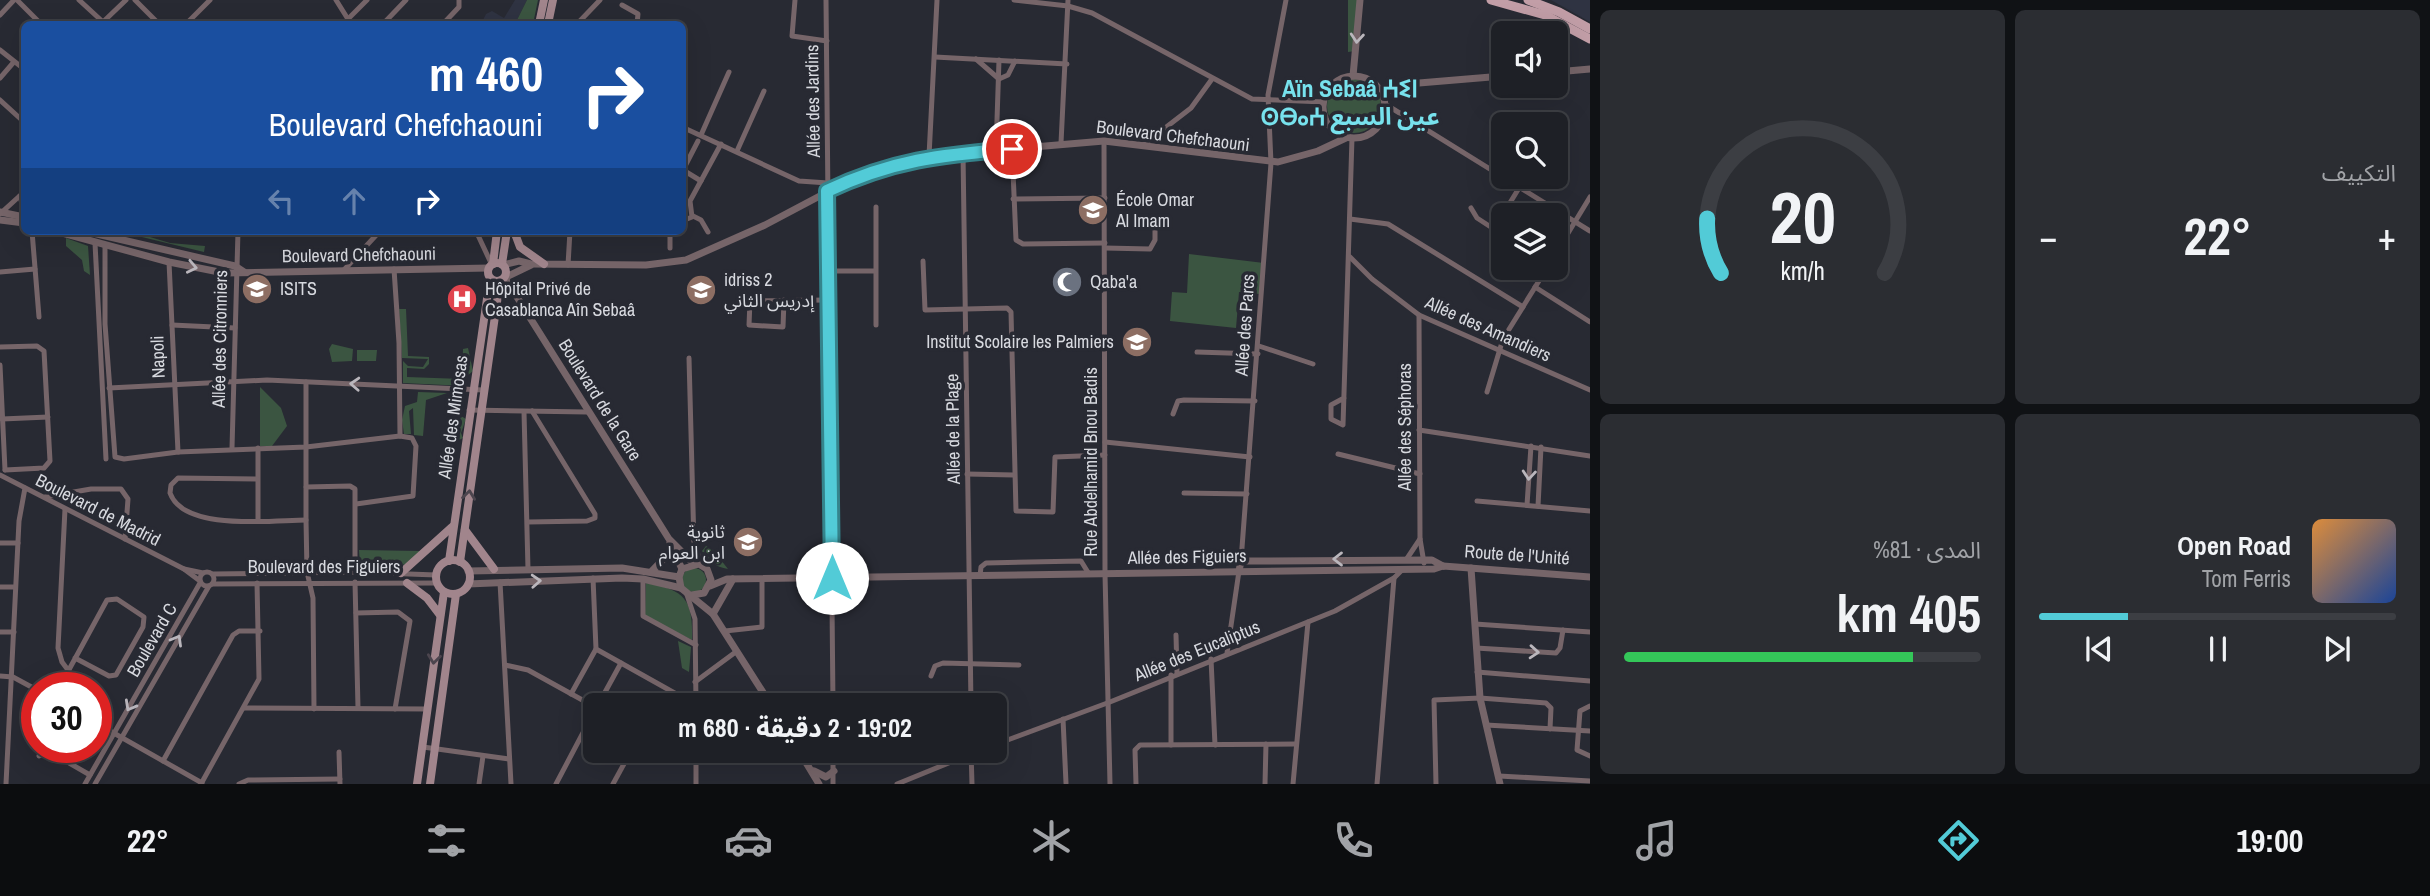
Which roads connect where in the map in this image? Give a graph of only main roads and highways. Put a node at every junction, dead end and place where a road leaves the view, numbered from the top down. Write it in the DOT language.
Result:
graph roads {
  1 [pos="544,0"];
  2 [pos="553,0"];
  3 [pos="1491,0"];
  4 [pos="1528,0"];
  5 [pos="540,21"];
  6 [pos="549,21"];
  7 [pos="1590,29"];
  8 [pos="1590,38"];
  9 [pos="497,235"];
  10 [pos="506,235"];
  11 [pos="516,235"];
  12 [pos="544,264"];
  13 [pos="494,269"];
  14 [pos="504,279"];
  15 [pos="452,527"];
  16 [pos="465,530"];
  17 [pos="449,561"];
  18 [pos="460,562"];
  19 [pos="494,569"];
  20 [pos="401,573"];
  21 [pos="407,583"];
  22 [pos="444,592"];
  23 [pos="456,594"];
  24 [pos="440,615"];
  25 [pos="417,784"];
  26 [pos="430,784"];
  1 -- 5 [label="main road"];
  2 -- 6 [label="main road"];
  3 -- 8 [label="main road"];
  4 -- 7 [label="main road"];
  9 -- 13 [label="main road, Allée des Mimosas"];
  10 -- 13 [label="main road, Allée des Mimosas"];
  11 -- 12 [label="main road"];
  13 -- 14 [label="main road"];
  13 -- 14 [label="main road"];
  13 -- 15 [label="main road, Allée des Mimosas"];
  16 -- 14 [label="main road, Allée des Mimosas, one-way"];
  15 -- 17 [label="main road, Allée des Mimosas"];
  15 -- 20 [label="main road"];
  16 -- 18 [label="main road, Allée des Mimosas"];
  16 -- 19 [label="main road"];
  17 -- 18 [label="main road"];
  17 -- 22 [label="main road"];
  18 -- 23 [label="main road"];
  21 -- 24 [label="main road"];
  22 -- 23 [label="main road"];
  22 -- 24 [label="main road"];
  23 -- 26 [label="main road"];
  24 -- 25 [label="main road, one-way"];
}
